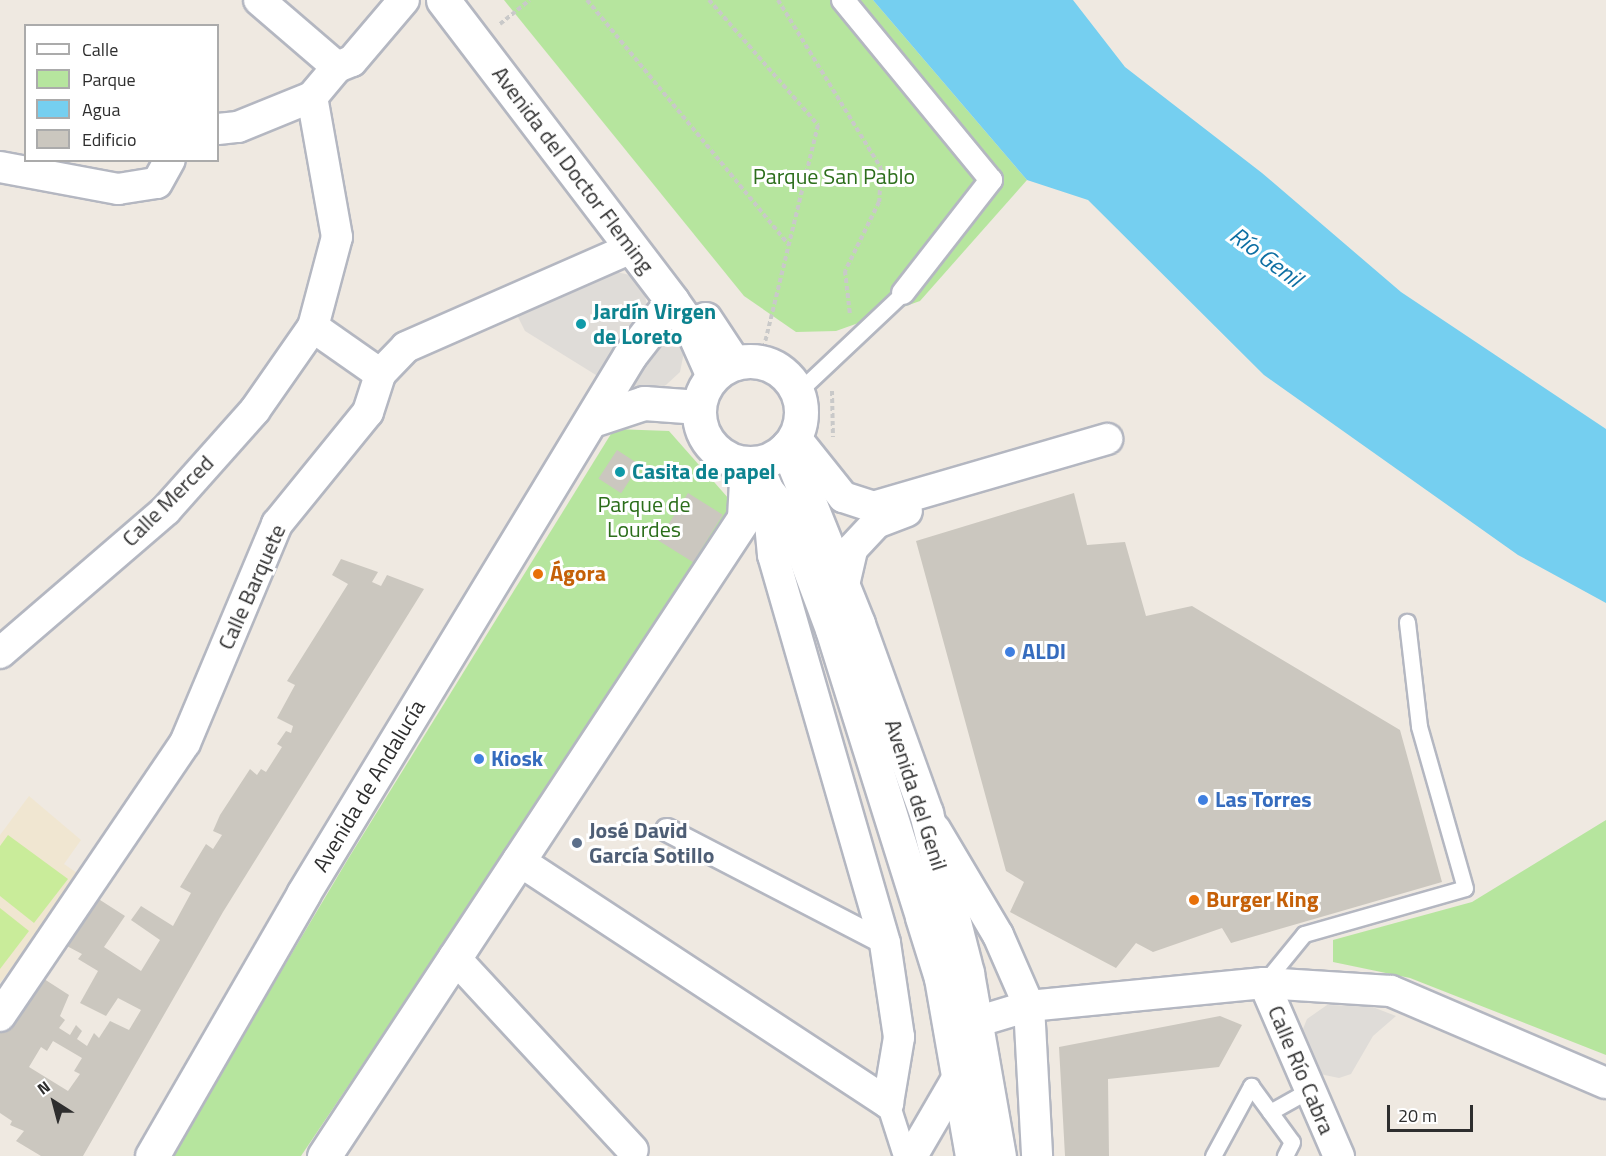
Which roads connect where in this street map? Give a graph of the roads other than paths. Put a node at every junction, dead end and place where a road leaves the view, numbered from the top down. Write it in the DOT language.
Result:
graph roads {
  1 [pos="259,0"];
  2 [pos="404,0"];
  3 [pos="443,0"];
  4 [pos="467,0"];
  5 [pos="843,0"];
  6 [pos="338,68"];
  7 [pos="312,97"];
  8 [pos="219,129"];
  9 [pos="169,162"];
  10 [pos="3,174"];
  11 [pos="631,248"];
  12 [pos="903,293"];
  13 [pos="672,301"];
  14 [pos="313,327"];
  15 [pos="736,366"];
  16 [pos="380,374"];
  17 [pos="798,392"];
  18 [pos="699,408"];
  19 [pos="592,420"];
  20 [pos="791,442"];
  21 [pos="756,472"];
  22 [pos="844,585"];
  23 [pos="1407,622"];
  24 [pos="0,653"];
  25 [pos="926,813"];
  26 [pos="667,830"];
  27 [pos="518,860"];
  28 [pos="922,917"];
  29 [pos="885,943"];
  30 [pos="454,957"];
  31 [pos="1264,983"];
  32 [pos="1029,1006"];
  33 [pos="0,1016"];
  34 [pos="976,1022"];
  35 [pos="958,1077"];
  36 [pos="1606,1083"];
  37 [pos="1309,1090"];
  38 [pos="888,1103"];
  39 [pos="1270,1112"];
  40 [pos="634,1153"];
  41 [pos="329,1154"];
  42 [pos="152,1156"];
  43 [pos="905,1156"];
  44 [pos="912,1156"];
  45 [pos="972,1156"];
  46 [pos="999,1156"];
  47 [pos="1037,1156"];
  48 [pos="1213,1156"];
  49 [pos="1285,1156"];
  50 [pos="1339,1156"];
  1 -- 6 [label="street"];
  2 -- 6 [label="street"];
  3 -- 11 [label="street, Avenida del Doctor Fleming"];
  4 -- 15 [label="street, Avenida del Doctor Fleming"];
  5 -- 12 [label="street"];
  6 -- 7 [label="street"];
  7 -- 8 [label="street"];
  7 -- 14 [label="street"];
  9 -- 10 [label="street"];
  11 -- 13 [label="street, Avenida del Doctor Fleming"];
  11 -- 16 [label="street, Calle Barquete"];
  12 -- 17 [label="lane"];
  13 -- 15 [label="street, Avenida del Doctor Fleming"];
  13 -- 19 [label="street, Avenida de Andalucía"];
  14 -- 16 [label="street"];
  14 -- 24 [label="street, Calle Merced"];
  15 -- 17 [label="street"];
  15 -- 18 [label="street"];
  16 -- 33 [label="street, Calle Barquete"];
  17 -- 20 [label="street"];
  18 -- 19 [label="street"];
  18 -- 21 [label="street"];
  19 -- 42 [label="street, Avenida de Andalucía"];
  20 -- 21 [label="street"];
  20 -- 22 [label="street, Avenida del Genil"];
  20 -- 22 [label="street"];
  21 -- 27 [label="street"];
  21 -- 28 [label="street, Avenida del Genil"];
  21 -- 29 [label="street"];
  22 -- 25 [label="street, Avenida del Genil"];
  23 -- 31 [label="lane"];
  25 -- 32 [label="street"];
  25 -- 34 [label="street, Avenida del Genil"];
  26 -- 29 [label="street"];
  27 -- 30 [label="street"];
  27 -- 38 [label="street"];
  28 -- 34 [label="street"];
  28 -- 35 [label="street, Avenida del Genil"];
  29 -- 38 [label="street"];
  30 -- 40 [label="street"];
  30 -- 41 [label="street"];
  31 -- 32 [label="street"];
  31 -- 36 [label="street"];
  31 -- 37 [label="street, Calle Río Cabra"];
  32 -- 34 [label="street"];
  32 -- 47 [label="street"];
  34 -- 46 [label="street, Avenida del Genil"];
  35 -- 44 [label="street"];
  35 -- 45 [label="street, Avenida del Genil"];
  37 -- 39 [label="lane"];
  37 -- 50 [label="street, Calle Río Cabra"];
  38 -- 43 [label="street"];
  39 -- 48 [label="lane"];
  39 -- 49 [label="lane"];
}
